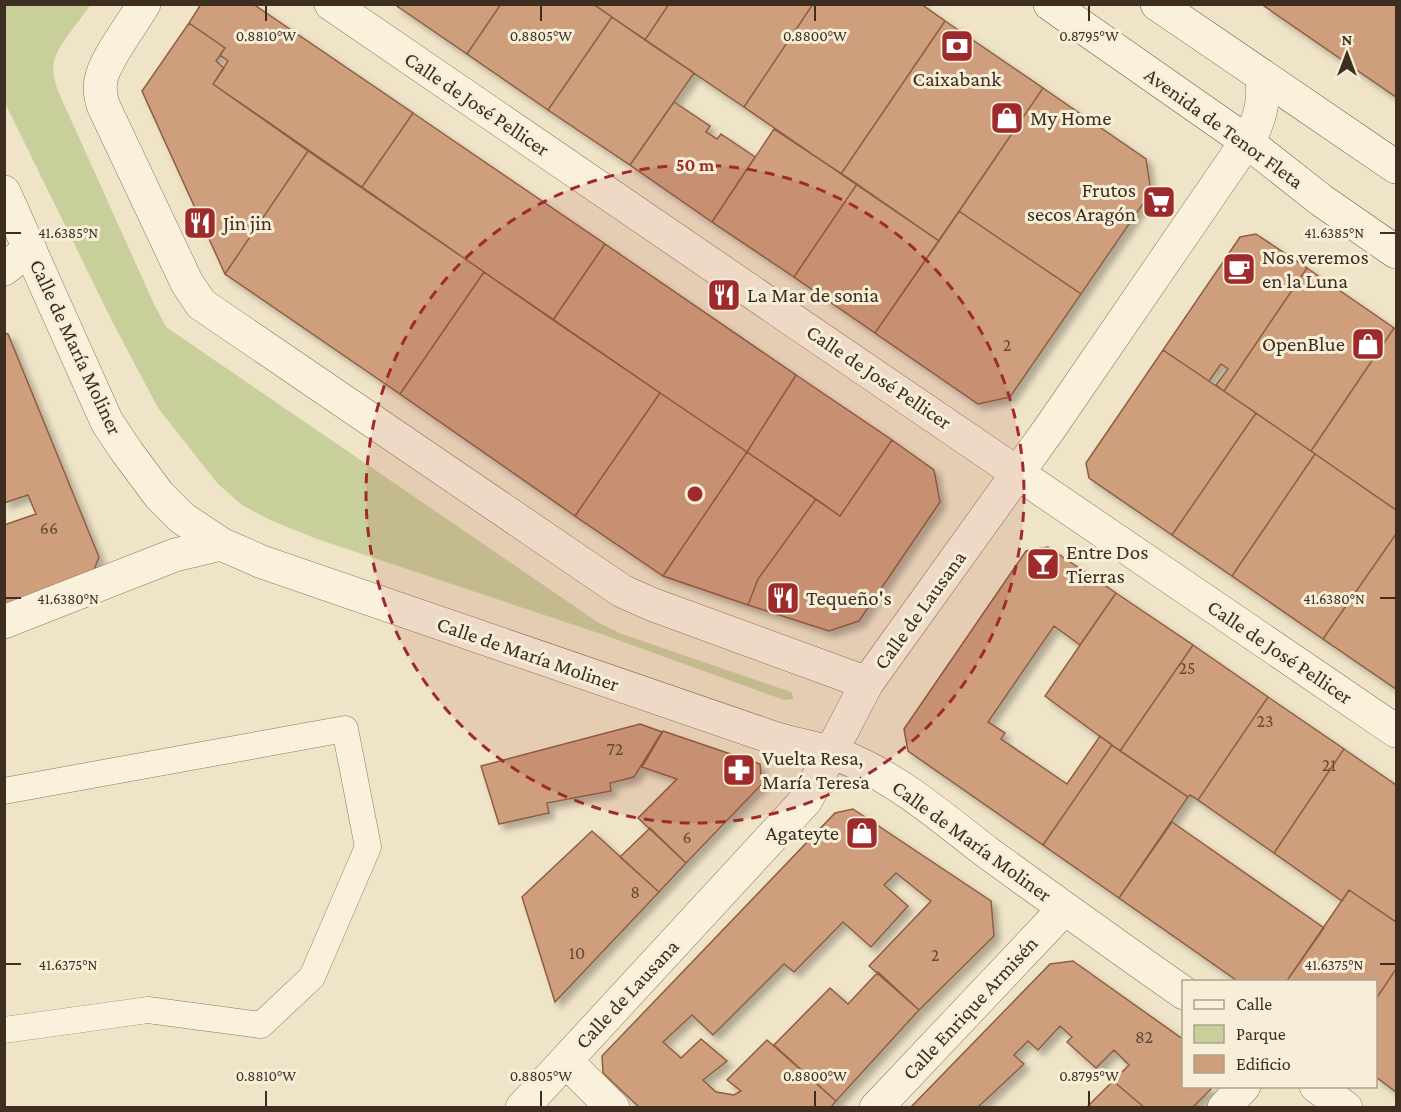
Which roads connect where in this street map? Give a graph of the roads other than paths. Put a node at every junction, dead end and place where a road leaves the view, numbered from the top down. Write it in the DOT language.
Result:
graph roads {
  1 [pos="144,4"];
  2 [pos="331,4"];
  3 [pos="1050,4"];
  4 [pos="1157,4"];
  5 [pos="1262,76"];
  6 [pos="1246,141"];
  7 [pos="1396,167"];
  8 [pos="4,192"];
  9 [pos="30,249"];
  10 [pos="1396,252"];
  11 [pos="4,269"];
  12 [pos="1018,474"];
  13 [pos="220,544"];
  14 [pos="4,622"];
  15 [pos="867,683"];
  16 [pos="1396,731"];
  17 [pos="831,751"];
  18 [pos="4,791"];
  19 [pos="1064,909"];
  20 [pos="1182,992"];
  21 [pos="4,1030"];
  22 [pos="566,1061"];
  23 [pos="1242,1088"];
  24 [pos="1319,1088"];
  25 [pos="522,1107"];
  26 [pos="613,1107"];
  27 [pos="876,1107"];
  28 [pos="1224,1107"];
  29 [pos="1346,1107"];
  1 -- 15 [label="street"];
  2 -- 12 [label="street, Calle de José Pellicer"];
  3 -- 6 [label="street, Avenida de Tenor Fleta"];
  4 -- 5 [label="street"];
  5 -- 6 [label="street, Calle de Lausana"];
  5 -- 7 [label="street"];
  6 -- 10 [label="street, Avenida de Tenor Fleta"];
  6 -- 12 [label="street, Calle de Lausana"];
  8 -- 9 [label="street, Calle de María Moliner"];
  9 -- 11 [label="street"];
  9 -- 13 [label="street, Calle de María Moliner"];
  12 -- 15 [label="street, Calle de Lausana"];
  12 -- 16 [label="street, Calle de José Pellicer"];
  13 -- 14 [label="street"];
  13 -- 17 [label="street, Calle de María Moliner"];
  15 -- 17 [label="street, Calle de Lausana"];
  17 -- 19 [label="street, Calle de María Moliner"];
  17 -- 22 [label="street, Calle de Lausana"];
  18 -- 21 [label="lane"];
  19 -- 20 [label="street, Calle de María Moliner"];
  19 -- 27 [label="street, Calle Enrique Armisén"];
  22 -- 25 [label="street, Calle de Lausana"];
  22 -- 26 [label="street"];
  23 -- 28 [label="street"];
  24 -- 29 [label="street"];
}
